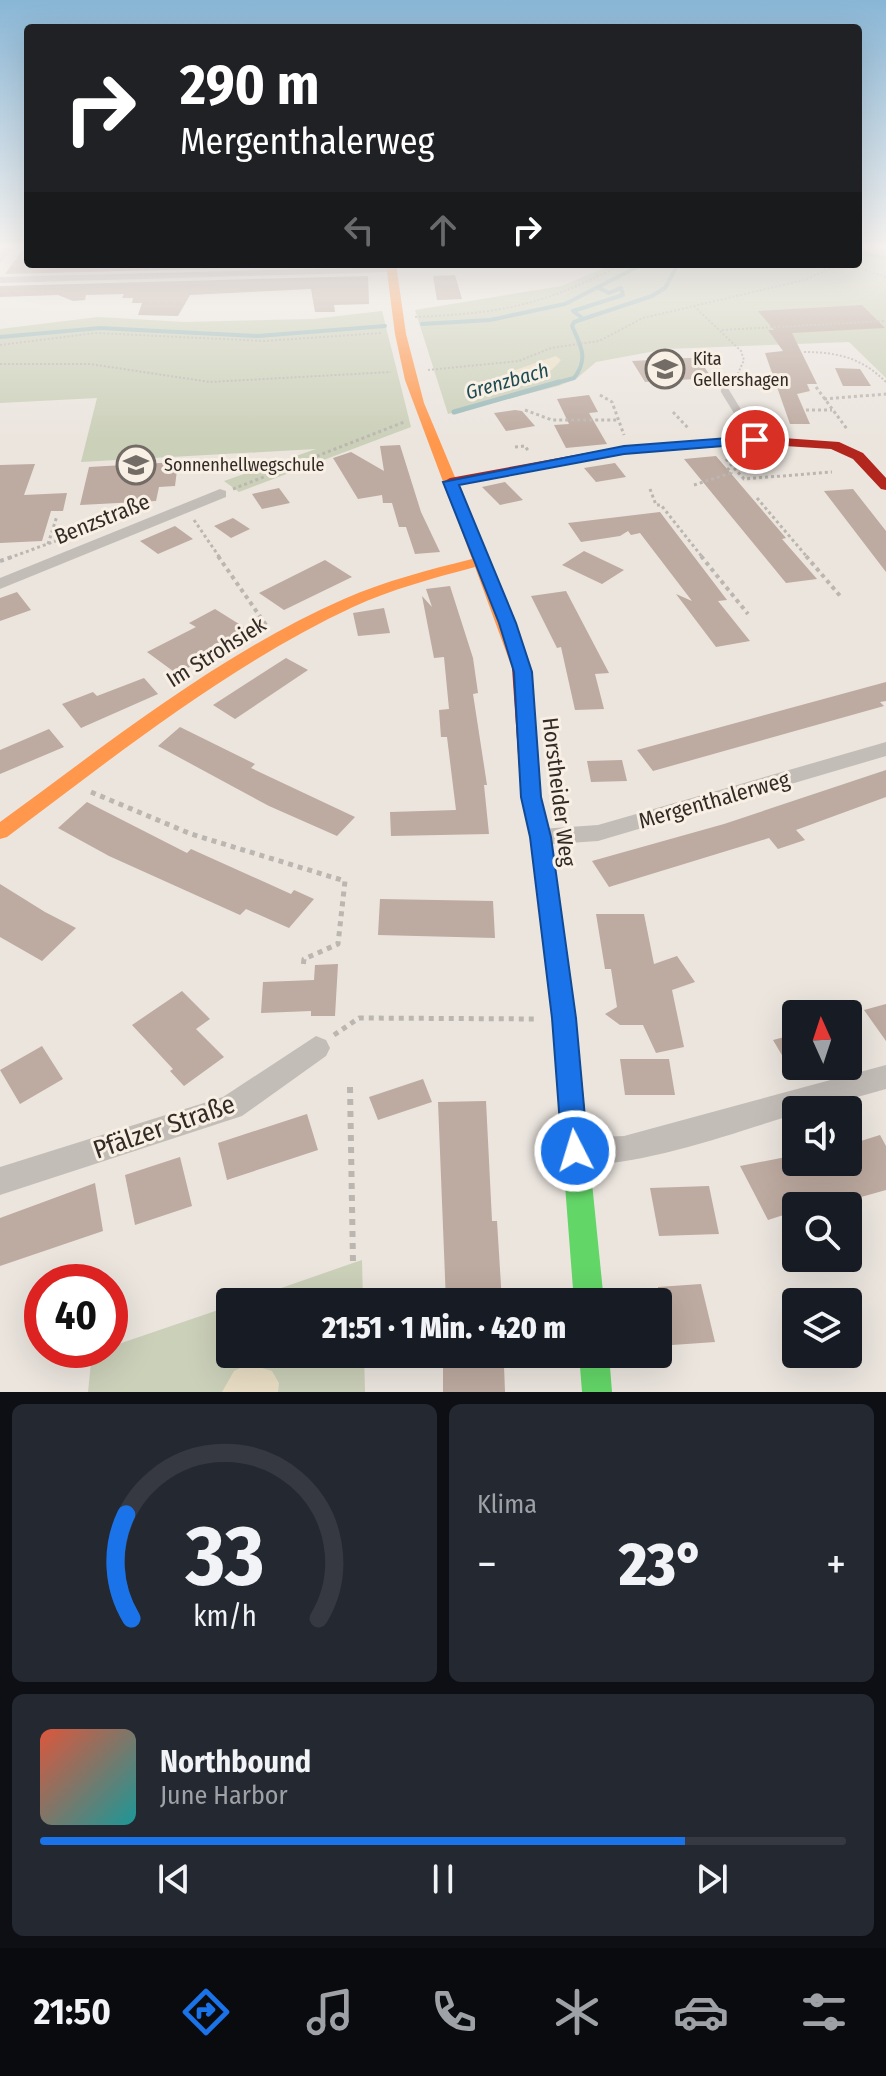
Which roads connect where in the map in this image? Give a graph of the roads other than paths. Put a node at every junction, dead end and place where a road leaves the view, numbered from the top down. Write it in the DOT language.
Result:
graph roads {
  1 [pos="399,310"];
  2 [pos="416,371"];
  3 [pos="725,391"];
  4 [pos="755,440"];
  5 [pos="437,446"];
  6 [pos="450,482"];
  7 [pos="886,486"];
  8 [pos="220,494"];
  9 [pos="482,561"];
  10 [pos="0,584"];
  11 [pos="886,749"];
  12 [pos="0,832"];
  13 [pos="540,837"];
  14 [pos="316,1048"];
  15 [pos="886,1077"];
  16 [pos="575,1151"];
  17 [pos="0,1181"];
  18 [pos="588,1288"];
  19 [pos="595,1368"];
  20 [pos="597,1392"];
  1 -- 2 [label="street, Horstheider Weg"];
  2 -- 5 [label="street, Horstheider Weg"];
  2 -- 5 [label="street, Horstheider Weg"];
  3 -- 4 [label="lane"];
  4 -- 6 [label="street"];
  4 -- 7 [label="street"];
  5 -- 6 [label="street, Horstheider Weg"];
  6 -- 9 [label="street, Horstheider Weg"];
  8 -- 10 [label="street, Benzstraße"];
  9 -- 12 [label="street, Im Strohsiek"];
  9 -- 13 [label="street, Horstheider Weg"];
  11 -- 13 [label="street, Mergenthalerweg"];
  13 -- 16 [label="street, Horstheider Weg"];
  14 -- 17 [label="street, Pfälzer Straße"];
  15 -- 16 [label="street"];
  16 -- 18 [label="street, Horstheider Weg"];
  19 -- 20 [label="street"];
}
